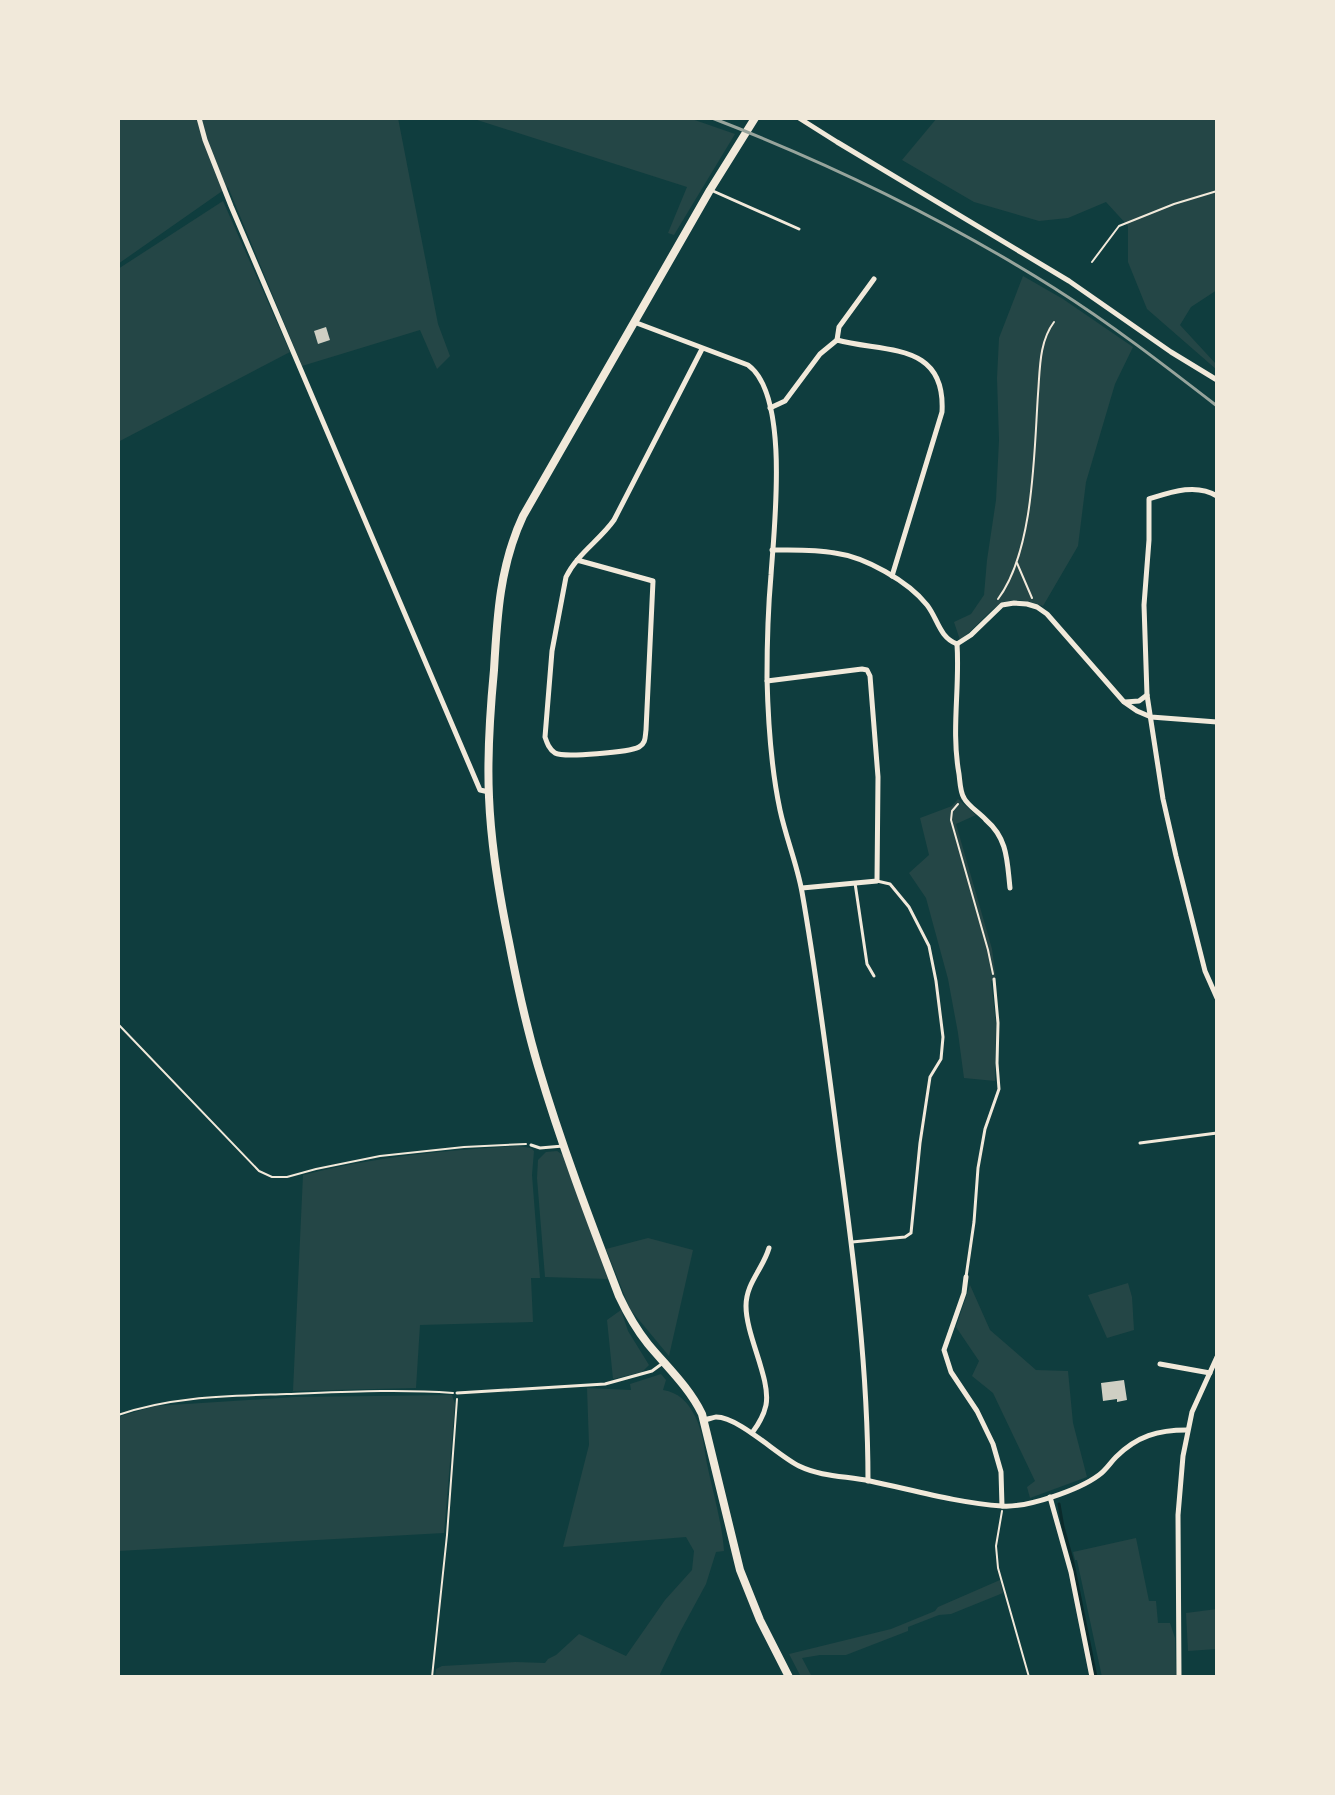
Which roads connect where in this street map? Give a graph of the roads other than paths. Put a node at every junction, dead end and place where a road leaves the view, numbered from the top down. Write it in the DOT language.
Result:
graph roads {
  1 [pos="199,118"];
  2 [pos="799,118"];
  3 [pos="753,120"];
  4 [pos="710,190"];
  5 [pos="799,229"];
  6 [pos="874,279"];
  7 [pos="634,322"];
  8 [pos="837,340"];
  9 [pos="702,349"];
  10 [pos="1217,380"];
  11 [pos="770,408"];
  12 [pos="1217,496"];
  13 [pos="772,550"];
  14 [pos="577,560"];
  15 [pos="892,576"];
  16 [pos="957,644"];
  17 [pos="767,681"];
  18 [pos="1147,695"];
  19 [pos="1124,702"];
  20 [pos="1151,717"];
  21 [pos="1217,722"];
  22 [pos="489,792"];
  23 [pos="877,881"];
  24 [pos="855,883"];
  25 [pos="802,888"];
  26 [pos="1010,888"];
  27 [pos="874,976"];
  28 [pos="994,979"];
  29 [pos="1217,998"];
  30 [pos="1217,1133"];
  31 [pos="1140,1143"];
  32 [pos="531,1145"];
  33 [pos="563,1145"];
  34 [pos="851,1242"];
  35 [pos="769,1248"];
  36 [pos="966,1277"];
  37 [pos="1217,1357"];
  38 [pos="663,1363"];
  39 [pos="1160,1364"];
  40 [pos="1210,1373"];
  41 [pos="457,1393"];
  42 [pos="704,1420"];
  43 [pos="1187,1430"];
  44 [pos="752,1433"];
  45 [pos="868,1481"];
  46 [pos="1050,1497"];
  47 [pos="1002,1506"];
  48 [pos="789,1677"];
  49 [pos="1092,1677"];
  50 [pos="1179,1677"];
  1 -- 22 [label="street"];
  2 -- 10 [label="street"];
  3 -- 4 [label="main road"];
  4 -- 5 [label="lane"];
  4 -- 7 [label="main road"];
  6 -- 8 [label="street"];
  7 -- 9 [label="street"];
  7 -- 22 [label="main road"];
  8 -- 11 [label="street"];
  8 -- 15 [label="street"];
  9 -- 11 [label="street"];
  9 -- 14 [label="street"];
  11 -- 13 [label="street"];
  12 -- 18 [label="street"];
  13 -- 15 [label="street"];
  13 -- 17 [label="street"];
  14 -- 14 [label="street"];
  15 -- 16 [label="street"];
  16 -- 19 [label="street"];
  16 -- 26 [label="street"];
  17 -- 23 [label="street"];
  17 -- 25 [label="street"];
  18 -- 19 [label="street"];
  18 -- 20 [label="street"];
  19 -- 20 [label="street"];
  20 -- 21 [label="street"];
  20 -- 29 [label="street"];
  22 -- 33 [label="main road"];
  23 -- 24 [label="street"];
  23 -- 34 [label="lane"];
  24 -- 25 [label="street"];
  24 -- 27 [label="lane"];
  25 -- 34 [label="street"];
  28 -- 36 [label="lane"];
  30 -- 31 [label="lane"];
  32 -- 33 [label="lane"];
  33 -- 38 [label="main road"];
  34 -- 45 [label="street"];
  35 -- 44 [label="street"];
  36 -- 47 [label="street"];
  37 -- 40 [label="street"];
  38 -- 41 [label="lane"];
  38 -- 42 [label="main road"];
  39 -- 40 [label="street"];
  40 -- 43 [label="street"];
  42 -- 44 [label="street"];
  42 -- 48 [label="main road"];
  43 -- 46 [label="street"];
  43 -- 50 [label="street"];
  44 -- 45 [label="street"];
  45 -- 47 [label="street"];
  46 -- 47 [label="street"];
  46 -- 49 [label="street"];
}
